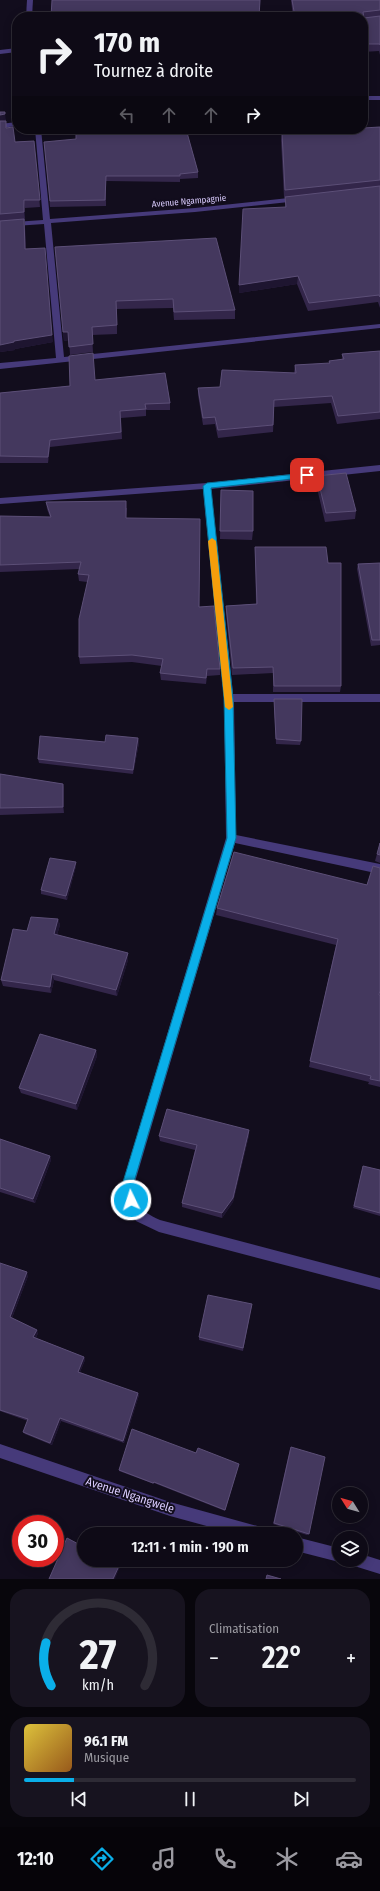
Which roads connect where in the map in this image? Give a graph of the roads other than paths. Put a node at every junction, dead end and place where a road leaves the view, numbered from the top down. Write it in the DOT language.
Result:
graph roads {
  1 [pos="30,0"];
  2 [pos="29,12"];
  3 [pos="12,51"];
  4 [pos="0,52"];
  5 [pos="368,98"];
  6 [pos="380,98"];
  7 [pos="12,125"];
  8 [pos="0,126"];
  9 [pos="39,134"];
  10 [pos="303,199"];
  11 [pos="48,220"];
  12 [pos="0,225"];
  13 [pos="380,326"];
  14 [pos="60,358"];
  15 [pos="0,366"];
  16 [pos="380,468"];
  17 [pos="207,486"];
  18 [pos="0,501"];
  19 [pos="229,698"];
  20 [pos="380,698"];
  21 [pos="232,838"];
  22 [pos="380,869"];
  23 [pos="380,1284"];
  24 [pos="0,1451"];
  25 [pos="236,1527"];
  26 [pos="303,1546"];
  27 [pos="332,1553"];
  28 [pos="368,1564"];
  29 [pos="380,1567"];
  1 -- 2 [label="street"];
  3 -- 4 [label="street"];
  5 -- 6 [label="street"];
  7 -- 8 [label="street"];
  9 -- 11 [label="street"];
  10 -- 11 [label="street, Avenue Ngampagnie"];
  11 -- 12 [label="street, Avenue Ngampagnie"];
  11 -- 14 [label="street"];
  13 -- 14 [label="street"];
  14 -- 15 [label="street"];
  16 -- 17 [label="street"];
  17 -- 18 [label="street"];
  17 -- 19 [label="street"];
  19 -- 20 [label="street"];
  19 -- 21 [label="street"];
  21 -- 22 [label="street"];
  21 -- 23 [label="street"];
  24 -- 25 [label="street, Avenue Ngangwele"];
  26 -- 27 [label="street"];
  28 -- 29 [label="street"];
}
